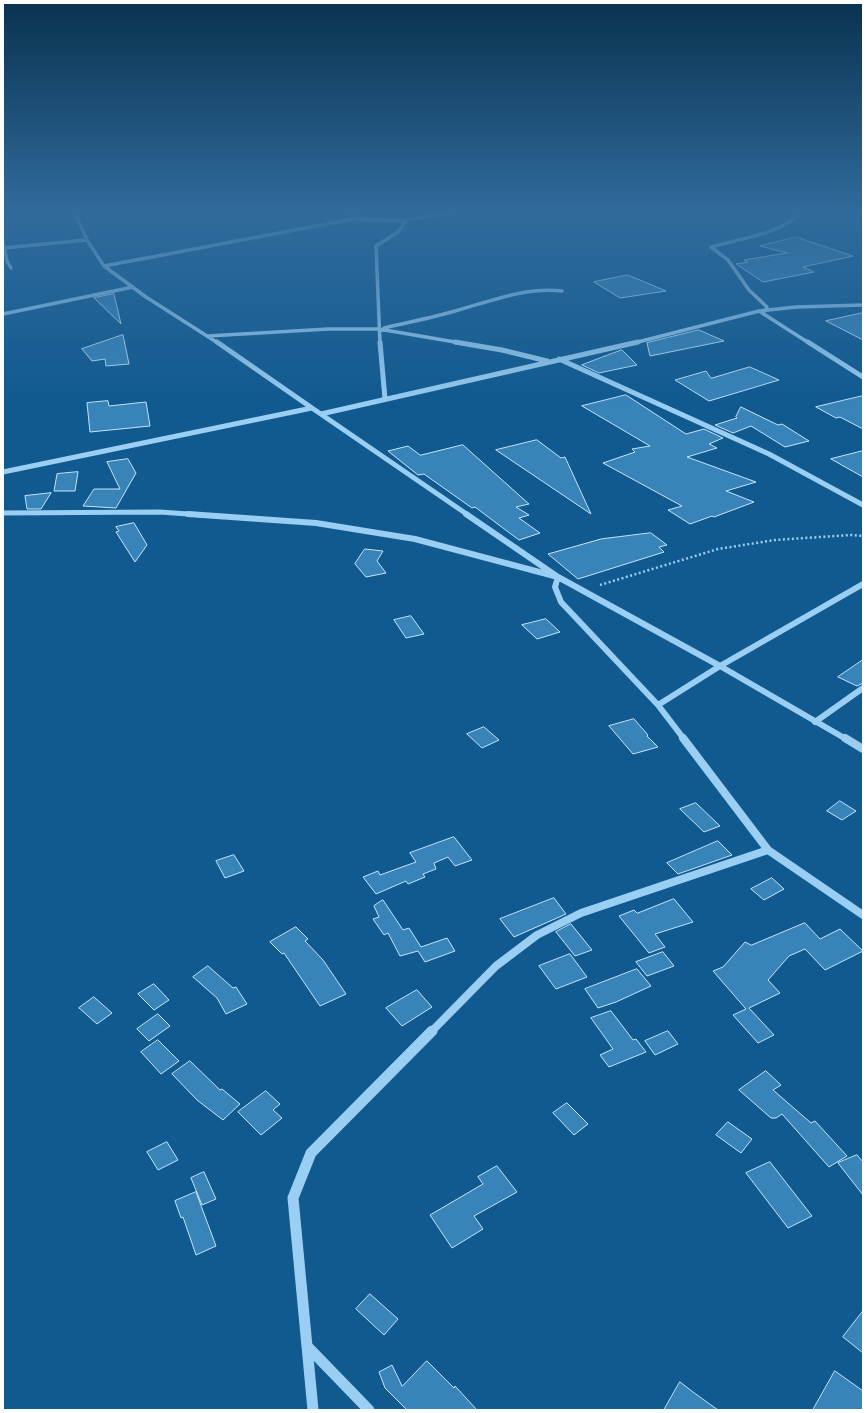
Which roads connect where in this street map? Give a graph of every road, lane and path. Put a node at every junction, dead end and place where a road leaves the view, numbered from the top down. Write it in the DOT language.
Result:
graph roads {
  1 [pos="119,277"];
  2 [pos="377,277"];
  3 [pos="740,277"];
  4 [pos="132,287"];
  5 [pos="562,292"];
  6 [pos="863,305"];
  7 [pos="759,311"];
  8 [pos="765,311"];
  9 [pos="3,314"];
  10 [pos="379,329"];
  11 [pos="208,336"];
  12 [pos="559,359"];
  13 [pos="550,361"];
  14 [pos="863,377"];
  15 [pos="385,399"];
  16 [pos="312,408"];
  17 [pos="321,414"];
  18 [pos="3,472"];
  19 [pos="863,506"];
  20 [pos="3,513"];
  21 [pos="863,536"];
  22 [pos="558,577"];
  23 [pos="863,584"];
  24 [pos="581,591"];
  25 [pos="720,666"];
  26 [pos="863,688"];
  27 [pos="658,705"];
  28 [pos="815,722"];
  29 [pos="863,749"];
  30 [pos="768,850"];
  31 [pos="863,915"];
  32 [pos="307,1346"];
  33 [pos="313,1410"];
  34 [pos="369,1410"];
  1 -- 4 [label="street"];
  2 -- 10 [label="street"];
  3 -- 8 [label="street"];
  4 -- 9 [label="street"];
  4 -- 11 [label="street"];
  5 -- 10 [label="street"];
  6 -- 8 [label="street"];
  7 -- 8 [label="street"];
  7 -- 12 [label="street"];
  7 -- 14 [label="street"];
  10 -- 11 [label="street"];
  10 -- 13 [label="street"];
  10 -- 15 [label="street"];
  11 -- 16 [label="street"];
  12 -- 13 [label="street"];
  12 -- 19 [label="street"];
  13 -- 15 [label="street"];
  15 -- 17 [label="street"];
  16 -- 17 [label="street"];
  16 -- 18 [label="street"];
  17 -- 22 [label="street"];
  20 -- 22 [label="street"];
  21 -- 24 [label="path"];
  22 -- 24 [label="street"];
  22 -- 27 [label="street"];
  23 -- 25 [label="street"];
  24 -- 25 [label="street"];
  25 -- 27 [label="street"];
  25 -- 28 [label="street"];
  26 -- 28 [label="street"];
  27 -- 30 [label="street"];
  28 -- 29 [label="street"];
  30 -- 31 [label="street"];
  30 -- 32 [label="street"];
  32 -- 33 [label="street"];
  32 -- 34 [label="street"];
}
